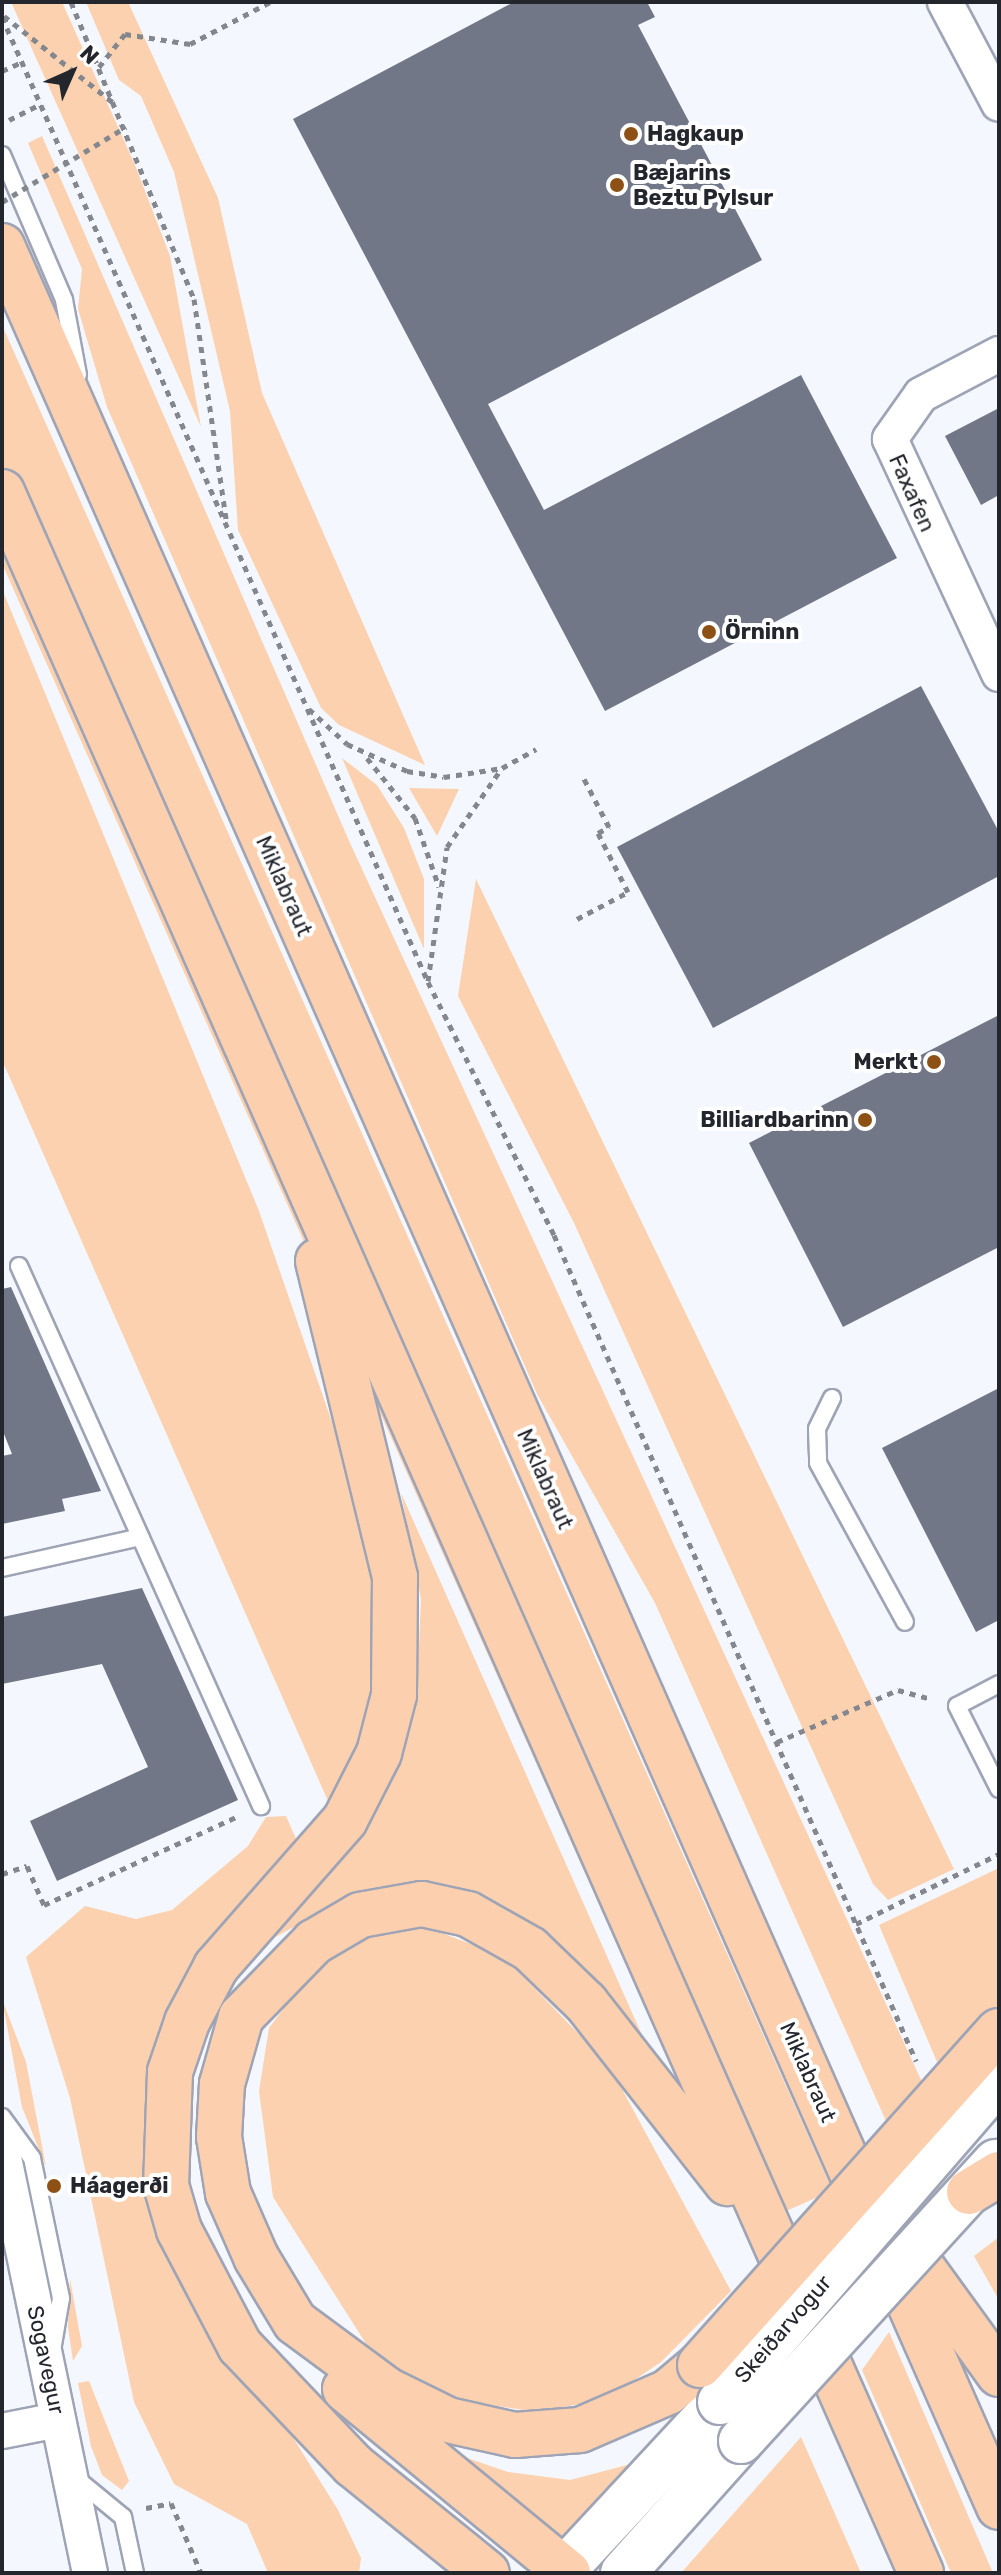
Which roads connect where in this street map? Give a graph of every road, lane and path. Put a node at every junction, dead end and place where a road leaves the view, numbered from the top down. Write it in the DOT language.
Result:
graph roads {
  1 [pos="71,2"];
  2 [pos="270,2"];
  3 [pos="945,2"];
  4 [pos="2,16"];
  5 [pos="22,62"];
  6 [pos="99,67"];
  7 [pos="2,71"];
  8 [pos="41,104"];
  9 [pos="116,104"];
  10 [pos="999,104"];
  11 [pos="9,120"];
  12 [pos="126,127"];
  13 [pos="2,155"];
  14 [pos="2,202"];
  15 [pos="2,246"];
  16 [pos="999,354"];
  17 [pos="92,451"];
  18 [pos="7,511"];
  19 [pos="226,524"];
  20 [pos="999,674"];
  21 [pos="305,706"];
  22 [pos="536,749"];
  23 [pos="365,756"];
  24 [pos="502,768"];
  25 [pos="582,775"];
  26 [pos="439,888"];
  27 [pos="577,919"];
  28 [pos="428,982"];
  29 [pos="289,1146"];
  30 [pos="19,1266"];
  31 [pos="832,1398"];
  32 [pos="141,1537"];
  33 [pos="2,1568"];
  34 [pos="905,1622"];
  35 [pos="999,1684"];
  36 [pos="957,1706"];
  37 [pos="777,1742"];
  38 [pos="999,1789"];
  39 [pos="261,1806"];
  40 [pos="243,1814"];
  41 [pos="999,1854"];
  42 [pos="2,1874"];
  43 [pos="856,1924"];
  44 [pos="999,2031"];
  45 [pos="919,2069"];
  46 [pos="999,2080"];
  47 [pos="2,2117"];
  48 [pos="831,2124"];
  49 [pos="2,2148"];
  50 [pos="999,2159"];
  51 [pos="984,2183"];
  52 [pos="778,2252"];
  53 [pos="295,2322"];
  54 [pos="48,2370"];
  55 [pos="999,2374"];
  56 [pos="710,2383"];
  57 [pos="58,2420"];
  58 [pos="2,2431"];
  59 [pos="353,2465"];
  60 [pos="69,2473"];
  61 [pos="999,2507"];
  62 [pos="141,2509"];
  63 [pos="565,2572"];
  64 [pos="90,2573"];
  65 [pos="135,2573"];
  66 [pos="201,2573"];
  67 [pos="438,2573"];
  68 [pos="487,2573"];
  69 [pos="623,2573"];
  70 [pos="921,2573"];
  1 -- 6 [label="path"];
  2 -- 6 [label="path"];
  3 -- 10 [label="street"];
  4 -- 5 [label="path"];
  4 -- 9 [label="path"];
  5 -- 7 [label="path"];
  5 -- 8 [label="path"];
  6 -- 9 [label="path"];
  8 -- 11 [label="path"];
  8 -- 19 [label="path"];
  9 -- 12 [label="path"];
  12 -- 14 [label="path, bridge"];
  12 -- 19 [label="path"];
  13 -- 17 [label="lane, Miklabraut"];
  15 -- 17 [label="highway, Miklabraut"];
  16 -- 20 [label="street, Faxafen"];
  17 -- 48 [label="highway, Miklabraut"];
  18 -- 29 [label="highway"];
  19 -- 21 [label="path"];
  21 -- 23 [label="path"];
  21 -- 28 [label="path"];
  22 -- 24 [label="path"];
  23 -- 24 [label="path"];
  23 -- 26 [label="path"];
  24 -- 26 [label="path"];
  25 -- 27 [label="path"];
  26 -- 28 [label="path"];
  28 -- 37 [label="path"];
  29 -- 52 [label="highway"];
  29 -- 59 [label="highway"];
  30 -- 32 [label="lane"];
  31 -- 34 [label="lane"];
  32 -- 33 [label="lane"];
  32 -- 39 [label="lane"];
  35 -- 36 [label="lane"];
  36 -- 37 [label="path"];
  36 -- 38 [label="lane"];
  37 -- 43 [label="path"];
  40 -- 42 [label="path"];
  41 -- 43 [label="path"];
  43 -- 45 [label="path"];
  44 -- 56 [label="highway, bridge"];
  46 -- 56 [label="main road, Skeiðarvogur, bridge"];
  47 -- 54 [label="lane"];
  48 -- 55 [label="highway"];
  48 -- 61 [label="highway, Miklabraut"];
  49 -- 54 [label="street, Sogavegur"];
  50 -- 51 [label="main road, Skeiðarvogur, bridge"];
  51 -- 69 [label="main road, Skeiðarvogur, bridge"];
  52 -- 53 [label="highway"];
  52 -- 70 [label="highway"];
  53 -- 56 [label="highway"];
  53 -- 63 [label="highway"];
  54 -- 57 [label="street, Sogavegur"];
  56 -- 63 [label="main road, Skeiðarvogur"];
  57 -- 58 [label="street"];
  57 -- 60 [label="street, Sogavegur"];
  59 -- 67 [label="highway"];
  59 -- 68 [label="highway"];
  60 -- 64 [label="street, Sogavegur"];
  60 -- 65 [label="lane"];
  62 -- 66 [label="path"];
}
